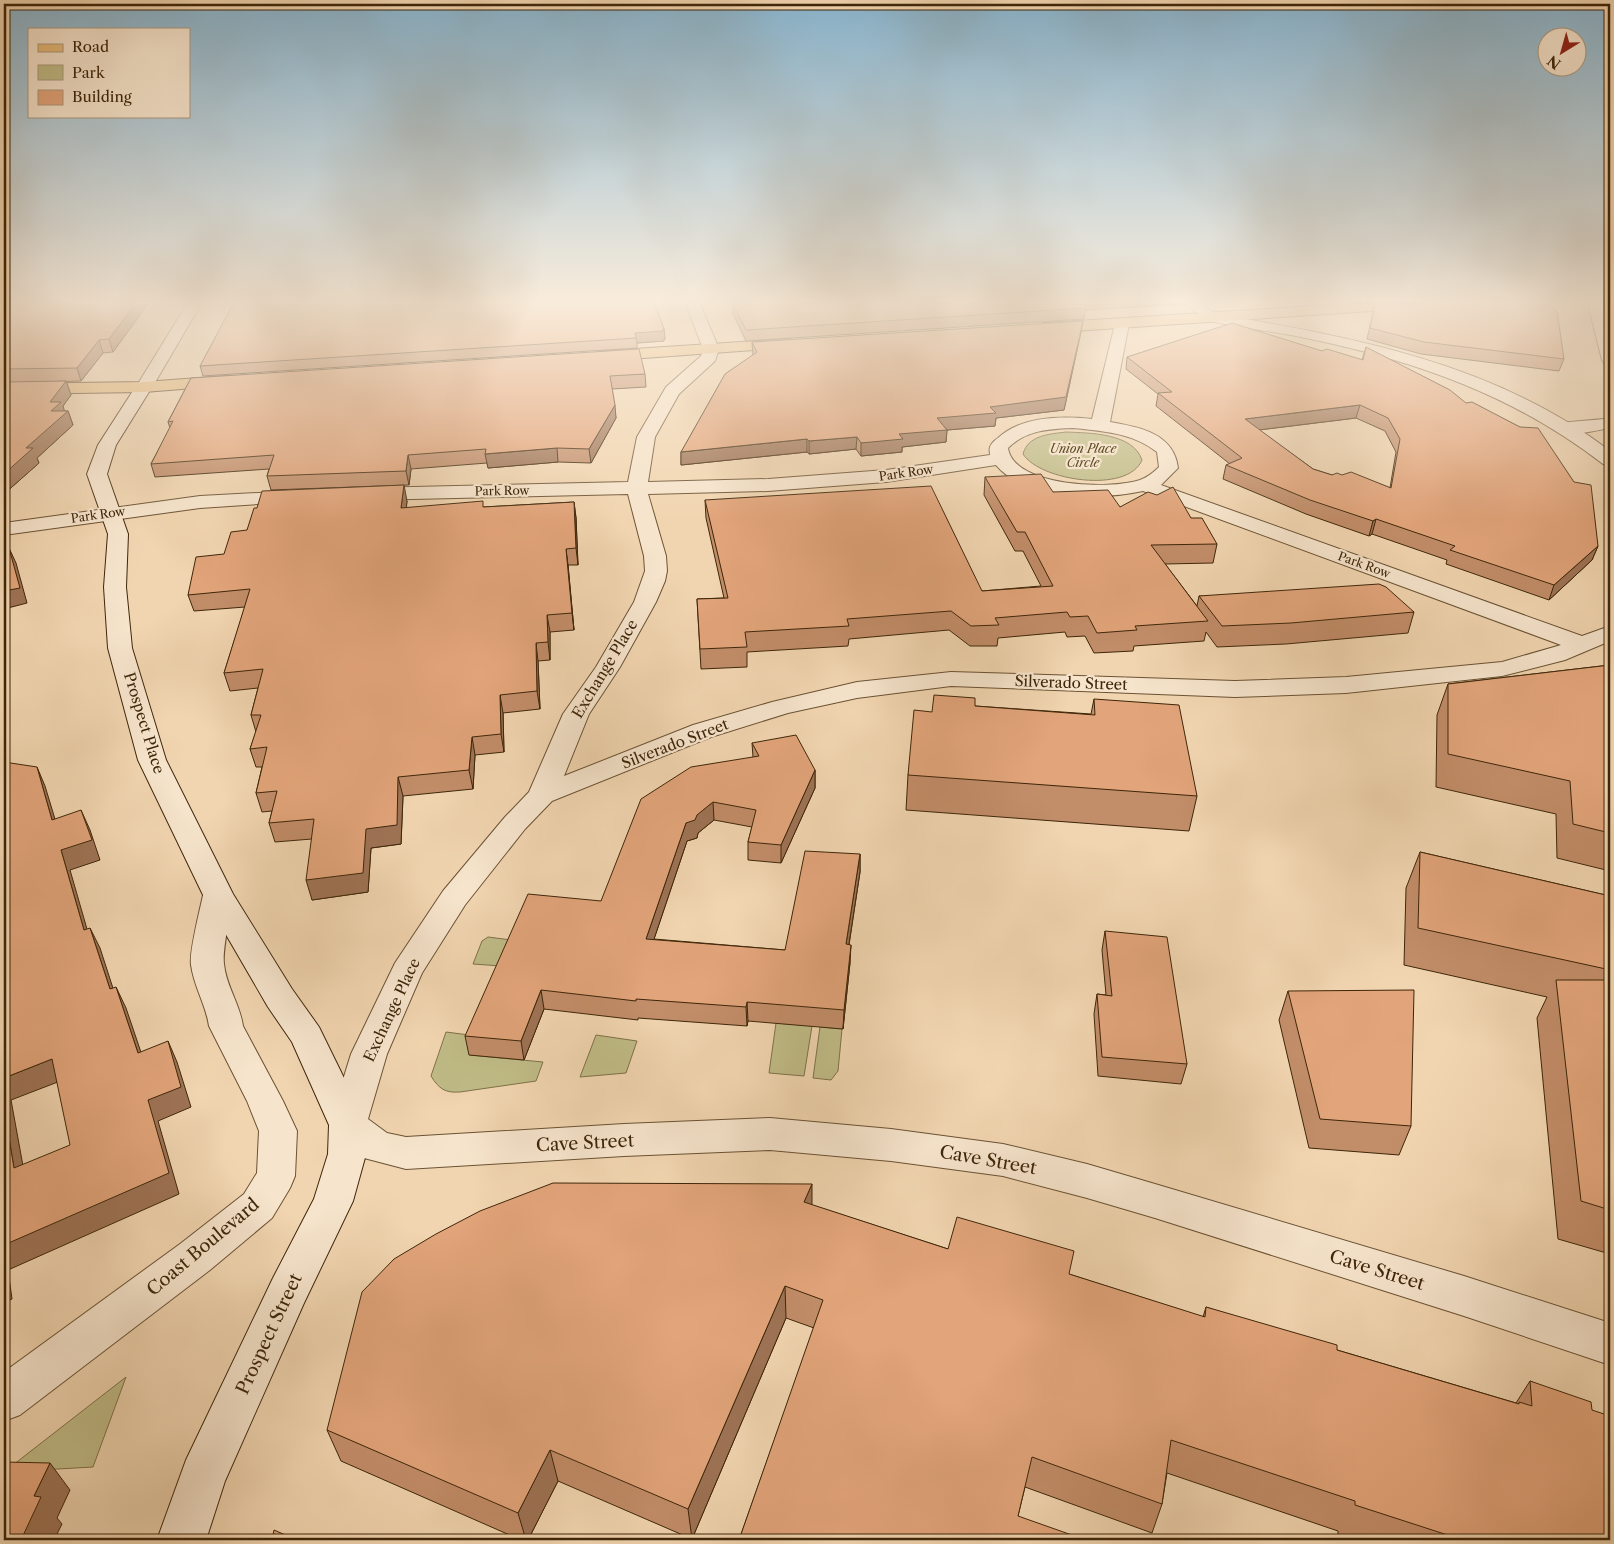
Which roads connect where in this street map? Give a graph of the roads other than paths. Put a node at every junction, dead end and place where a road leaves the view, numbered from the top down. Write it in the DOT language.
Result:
graph roads {
  1 [pos="150,376"];
  2 [pos="688,376"];
  3 [pos="1111,376"];
  4 [pos="1453,376"];
  5 [pos="237,380"];
  6 [pos="144,387"];
  7 [pos="4,389"];
  8 [pos="4,402"];
  9 [pos="1610,423"];
  10 [pos="1100,425"];
  11 [pos="1565,428"];
  12 [pos="1001,459"];
  13 [pos="1610,460"];
  14 [pos="1144,485"];
  15 [pos="637,489"];
  16 [pos="355,494"];
  17 [pos="316,496"];
  18 [pos="111,513"];
  19 [pos="4,529"];
  20 [pos="1610,633"];
  21 [pos="1584,646"];
  22 [pos="542,795"];
  23 [pos="218,895"];
  24 [pos="348,1125"];
  25 [pos="1610,1344"];
  26 [pos="4,1399"];
  27 [pos="182,1540"];
  1 -- 6 [label="street, Prospect Place"];
  2 -- 15 [label="street, Exchange Place"];
  3 -- 10 [label="street"];
  4 -- 11 [label="street"];
  5 -- 6 [label="main road"];
  6 -- 7 [label="main road"];
  6 -- 8 [label="main road"];
  6 -- 18 [label="street, Prospect Place"];
  9 -- 11 [label="street"];
  10 -- 12 [label="street"];
  10 -- 14 [label="street"];
  11 -- 13 [label="street"];
  12 -- 14 [label="street"];
  12 -- 15 [label="street, Park Row"];
  14 -- 21 [label="street, Park Row"];
  15 -- 16 [label="street, Park Row"];
  15 -- 22 [label="street, Exchange Place"];
  17 -- 18 [label="street, Park Row"];
  18 -- 19 [label="street, Park Row"];
  18 -- 23 [label="street, Prospect Place"];
  20 -- 21 [label="street, Silverado Street"];
  21 -- 22 [label="street, Silverado Street"];
  22 -- 24 [label="street, Exchange Place"];
  23 -- 24 [label="street, Prospect Place"];
  23 -- 26 [label="street, Coast Boulevard"];
  24 -- 25 [label="street, Cave Street"];
  24 -- 27 [label="street, Prospect Street"];
}
